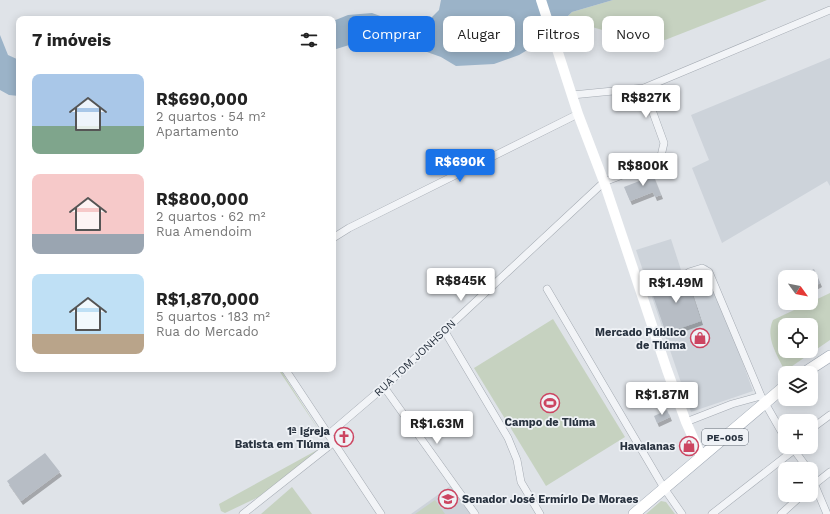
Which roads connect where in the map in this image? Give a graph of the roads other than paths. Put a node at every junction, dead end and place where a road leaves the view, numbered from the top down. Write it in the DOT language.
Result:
graph roads {
  1 [pos="541,0"];
  2 [pos="830,10"];
  3 [pos="644,88"];
  4 [pos="572,95"];
  5 [pos="578,114"];
  6 [pos="604,182"];
  7 [pos="336,236"];
  8 [pos="689,272"];
  9 [pos="547,289"];
  10 [pos="444,330"];
  11 [pos="830,356"];
  12 [pos="815,366"];
  13 [pos="287,372"];
  14 [pos="384,387"];
  15 [pos="778,390"];
  16 [pos="763,400"];
  17 [pos="830,415"];
  18 [pos="686,422"];
  19 [pos="818,424"];
  20 [pos="778,426"];
  21 [pos="329,434"];
  22 [pos="334,442"];
  23 [pos="786,454"];
  24 [pos="701,456"];
  25 [pos="830,472"];
  26 [pos="818,482"];
  27 [pos="664,488"];
  28 [pos="818,496"];
  29 [pos="794,502"];
  30 [pos="243,514"];
  31 [pos="381,514"];
  32 [pos="475,514"];
  33 [pos="540,514"];
  34 [pos="634,514"];
  35 [pos="682,514"];
  36 [pos="712,514"];
  37 [pos="781,514"];
  38 [pos="827,514"];
  1 -- 4 [label="main road"];
  2 -- 3 [label="street"];
  3 -- 4 [label="street"];
  3 -- 6 [label="street"];
  4 -- 5 [label="main road"];
  5 -- 6 [label="main road"];
  5 -- 7 [label="street"];
  6 -- 10 [label="street, RUA TOM JONHSON"];
  6 -- 18 [label="main road"];
  8 -- 16 [label="street"];
  9 -- 27 [label="street"];
  10 -- 14 [label="street, RUA TOM JONHSON"];
  10 -- 33 [label="street"];
  11 -- 12 [label="main road"];
  13 -- 21 [label="street"];
  14 -- 21 [label="street, RUA TOM JONHSON"];
  14 -- 32 [label="street"];
  15 -- 16 [label="main road, PE-005"];
  16 -- 18 [label="street"];
  16 -- 20 [label="street"];
  16 -- 24 [label="main road, PE-005"];
  17 -- 19 [label="street"];
  18 -- 24 [label="main road"];
  21 -- 22 [label="street"];
  22 -- 30 [label="street"];
  22 -- 31 [label="street"];
  23 -- 36 [label="street"];
  24 -- 27 [label="main road, PE-005"];
  25 -- 26 [label="street"];
  27 -- 34 [label="main road, PE-005"];
  27 -- 35 [label="street"];
  28 -- 38 [label="street"];
  29 -- 37 [label="street"];
}
